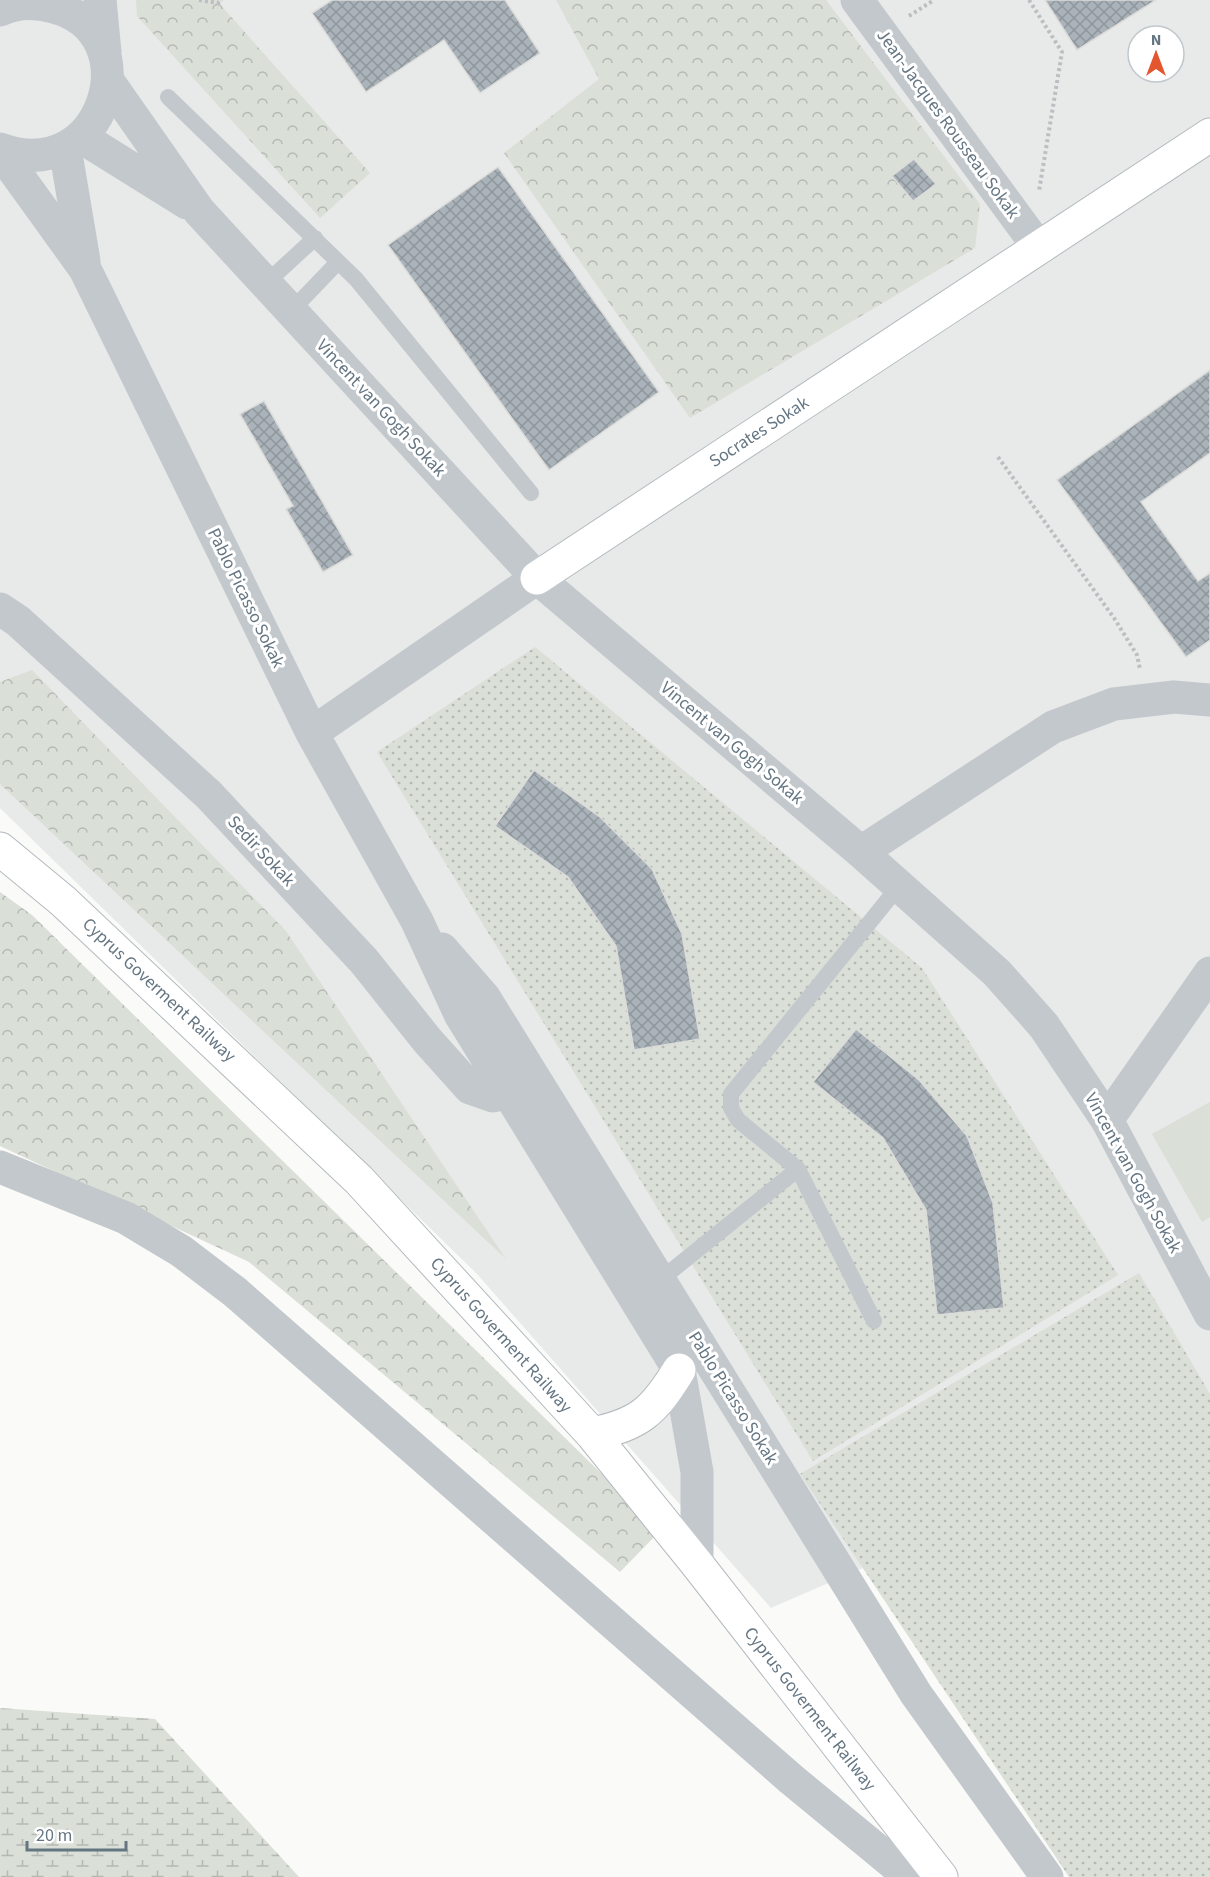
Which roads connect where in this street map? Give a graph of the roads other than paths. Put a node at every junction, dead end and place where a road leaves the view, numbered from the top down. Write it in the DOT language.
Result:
graph roads {
  1 [pos="100,0"];
  2 [pos="857,0"];
  3 [pos="7,6"];
  4 [pos="107,71"];
  5 [pos="168,97"];
  6 [pos="1210,135"];
  7 [pos="73,143"];
  8 [pos="0,150"];
  9 [pos="199,211"];
  10 [pos="315,238"];
  11 [pos="1039,248"];
  12 [pos="338,262"];
  13 [pos="85,269"];
  14 [pos="266,283"];
  15 [pos="291,311"];
  16 [pos="531,494"];
  17 [pos="537,578"];
  18 [pos="0,609"];
  19 [pos="1210,700"];
  20 [pos="312,733"];
  21 [pos="0,849"];
  22 [pos="861,852"];
  23 [pos="899,886"];
  24 [pos="417,921"];
  25 [pos="1210,973"];
  26 [pos="510,1092"];
  27 [pos="1107,1120"];
  28 [pos="0,1167"];
  29 [pos="798,1168"];
  30 [pos="660,1280"];
  31 [pos="1210,1314"];
  32 [pos="873,1321"];
  33 [pos="679,1370"];
  34 [pos="591,1434"];
  35 [pos="697,1564"];
  36 [pos="910,1877"];
  37 [pos="941,1877"];
  38 [pos="1047,1877"];
  1 -- 4 [label="street"];
  2 -- 11 [label="street, Jean-Jacques Rousseau Sokak"];
  3 -- 4 [label="street"];
  4 -- 7 [label="street"];
  4 -- 9 [label="street"];
  5 -- 10 [label="lane"];
  6 -- 11 [label="main road, Socrates Sokak"];
  7 -- 8 [label="street"];
  7 -- 9 [label="street"];
  7 -- 13 [label="street"];
  8 -- 13 [label="street"];
  9 -- 14 [label="street, Vincent van Gogh Sokak"];
  10 -- 12 [label="lane"];
  10 -- 14 [label="lane"];
  11 -- 17 [label="main road, Socrates Sokak"];
  12 -- 15 [label="lane"];
  12 -- 16 [label="lane"];
  13 -- 20 [label="street, Pablo Picasso Sokak"];
  14 -- 15 [label="street, Vincent van Gogh Sokak"];
  15 -- 17 [label="street, Vincent van Gogh Sokak"];
  17 -- 20 [label="street, Socrates Sokak"];
  17 -- 22 [label="street, Vincent van Gogh Sokak"];
  18 -- 26 [label="street, Sedir Sokak"];
  19 -- 22 [label="street"];
  20 -- 24 [label="street, Pablo Picasso Sokak"];
  21 -- 34 [label="main road, Cyprus Goverment Railway"];
  22 -- 23 [label="street, Vincent van Gogh Sokak"];
  23 -- 27 [label="street, Vincent van Gogh Sokak"];
  23 -- 29 [label="lane"];
  24 -- 26 [label="street, Pablo Picasso Sokak"];
  24 -- 30 [label="street, Pablo Picasso Sokak"];
  25 -- 27 [label="street"];
  26 -- 33 [label="street, Pablo Picasso Sokak"];
  27 -- 31 [label="street, Vincent van Gogh Sokak"];
  28 -- 36 [label="street"];
  29 -- 30 [label="lane"];
  29 -- 32 [label="lane"];
  30 -- 38 [label="street, Pablo Picasso Sokak"];
  33 -- 34 [label="main road"];
  33 -- 35 [label="street, Pablo Picasso Sokak"];
  34 -- 35 [label="main road, Cyprus Goverment Railway"];
  35 -- 37 [label="main road, Cyprus Goverment Railway"];
}
